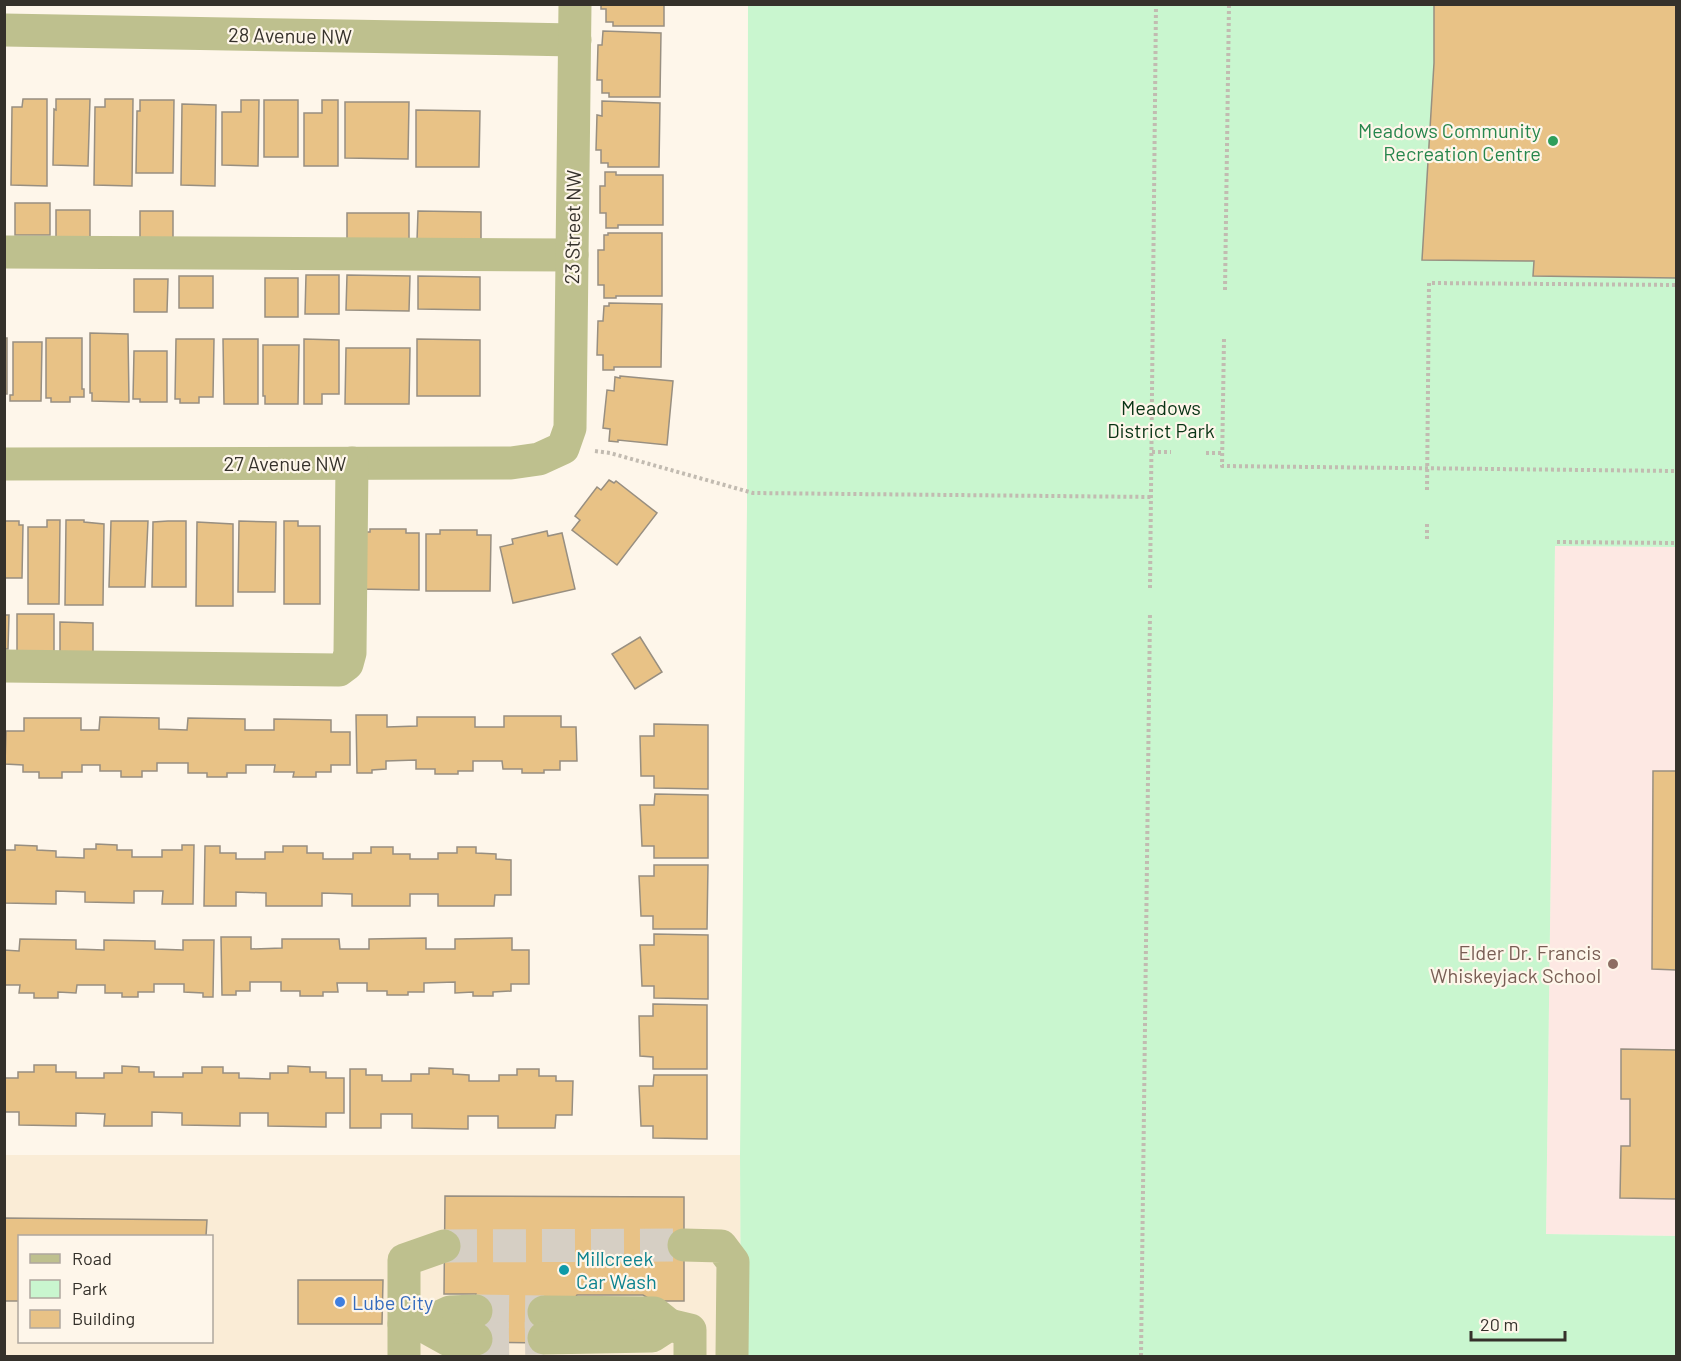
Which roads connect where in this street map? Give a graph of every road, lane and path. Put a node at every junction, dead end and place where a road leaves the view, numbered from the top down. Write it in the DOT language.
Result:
graph roads {
  1 [pos="574,4"];
  2 [pos="1156,4"];
  3 [pos="1229,4"];
  4 [pos="4,30"];
  5 [pos="575,40"];
  6 [pos="4,252"];
  7 [pos="572,255"];
  8 [pos="1677,285"];
  9 [pos="1225,290"];
  10 [pos="1224,339"];
  11 [pos="563,448"];
  12 [pos="1152,452"];
  13 [pos="1171,452"];
  14 [pos="1206,453"];
  15 [pos="1222,453"];
  16 [pos="352,463"];
  17 [pos="4,464"];
  18 [pos="1427,468"];
  19 [pos="1677,471"];
  20 [pos="1427,490"];
  21 [pos="1152,497"];
  22 [pos="1427,524"];
  23 [pos="1427,539"];
  24 [pos="1557,542"];
  25 [pos="1677,543"];
  26 [pos="1150,588"];
  27 [pos="1150,613"];
  28 [pos="4,666"];
  29 [pos="684,1245"];
  30 [pos="444,1246"];
  31 [pos="413,1324"];
  32 [pos="476,1325"];
  33 [pos="544,1325"];
  34 [pos="405,1356"];
  35 [pos="690,1356"];
  36 [pos="732,1356"];
  37 [pos="1141,1356"];
  1 -- 5 [label="street, 23 Street NW"];
  2 -- 12 [label="path"];
  3 -- 9 [label="path"];
  4 -- 5 [label="street, 28 Avenue NW"];
  5 -- 7 [label="street, 23 Street NW"];
  6 -- 7 [label="street"];
  7 -- 11 [label="street, 23 Street NW"];
  8 -- 18 [label="path"];
  10 -- 15 [label="path"];
  11 -- 16 [label="street, 27 Avenue NW"];
  11 -- 21 [label="path"];
  12 -- 13 [label="path"];
  12 -- 21 [label="path"];
  14 -- 15 [label="path"];
  15 -- 18 [label="path"];
  16 -- 17 [label="street, 27 Avenue NW"];
  16 -- 28 [label="street"];
  18 -- 19 [label="path"];
  18 -- 20 [label="path"];
  21 -- 26 [label="path"];
  22 -- 23 [label="path"];
  24 -- 25 [label="path"];
  27 -- 37 [label="path"];
  29 -- 36 [label="street"];
  30 -- 31 [label="street"];
  31 -- 32 [label="street"];
  31 -- 34 [label="street"];
  33 -- 35 [label="street"];
}
